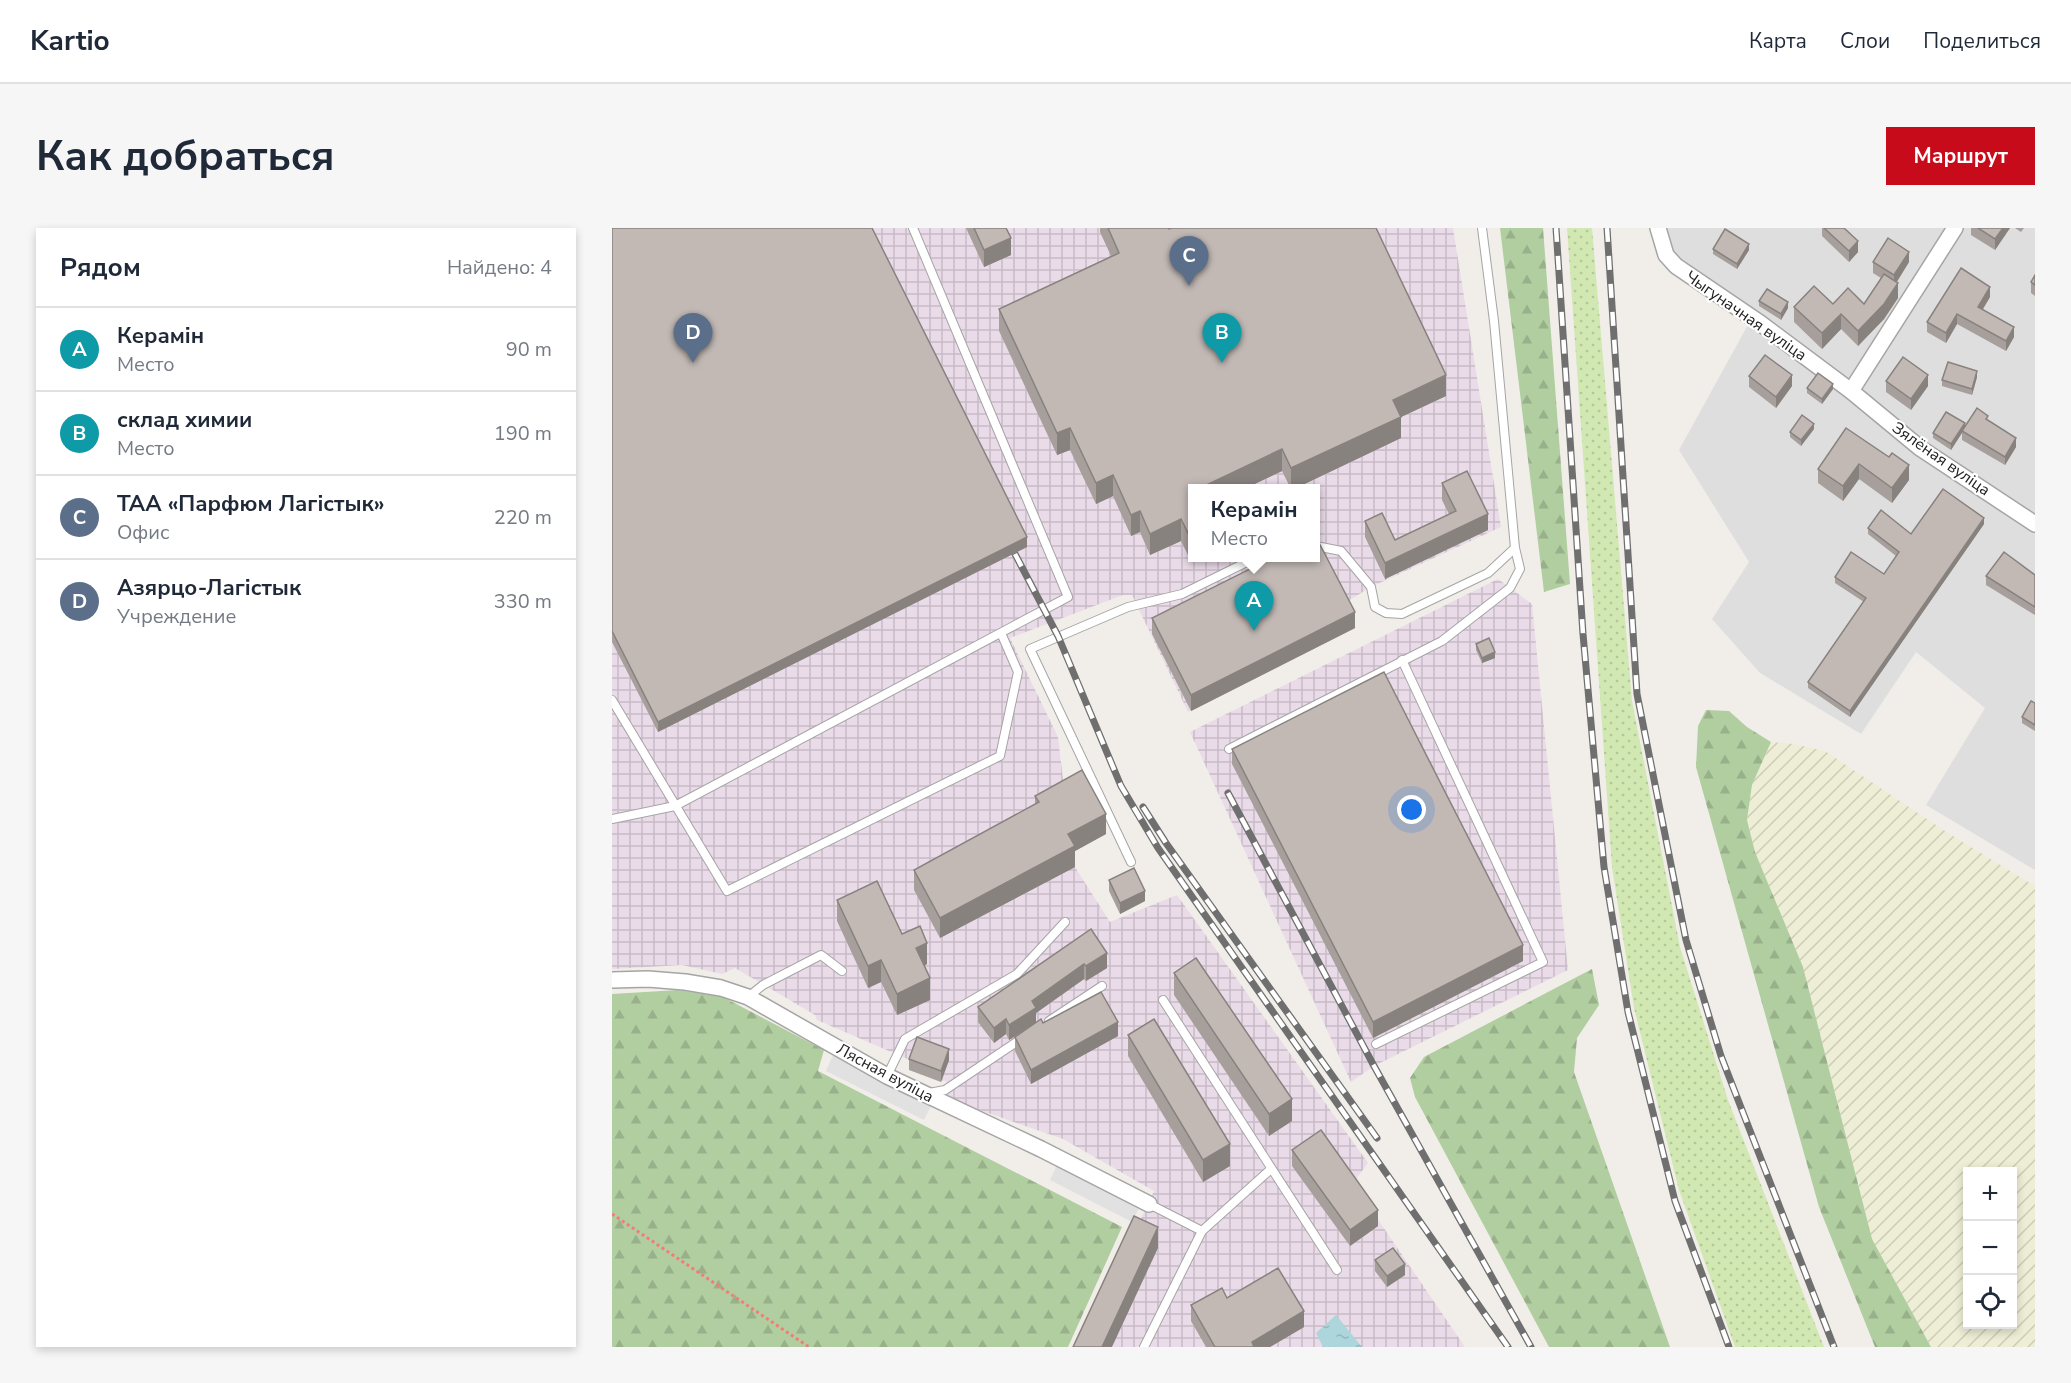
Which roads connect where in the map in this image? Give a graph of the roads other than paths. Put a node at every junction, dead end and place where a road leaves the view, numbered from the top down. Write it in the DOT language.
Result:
graph roads {
  1 [pos="913,228"];
  2 [pos="1482,228"];
  3 [pos="1658,228"];
  4 [pos="1955,228"];
  5 [pos="1851,391"];
  6 [pos="2035,524"];
  7 [pos="1320,547"];
  8 [pos="1515,548"];
  9 [pos="1247,562"];
  10 [pos="1001,633"];
  11 [pos="1402,660"];
  12 [pos="612,700"];
  13 [pos="1228,749"];
  14 [pos="675,806"];
  15 [pos="612,819"];
  16 [pos="1131,862"];
  17 [pos="1065,922"];
  18 [pos="842,971"];
  19 [pos="612,980"];
  20 [pos="1102,986"];
  21 [pos="748,997"];
  22 [pos="1163,1000"];
  23 [pos="1043,1025"];
  24 [pos="1033,1031"];
  25 [pos="1376,1044"];
  26 [pos="887,1076"];
  27 [pos="922,1094"];
  28 [pos="1271,1169"];
  29 [pos="1149,1204"];
  30 [pos="1202,1231"];
  31 [pos="1337,1270"];
  32 [pos="1144,1347"];
  1 -- 10 [label="lane"];
  2 -- 8 [label="lane"];
  3 -- 5 [label="street, Чыгуначная вуліца"];
  4 -- 5 [label="street"];
  5 -- 6 [label="street, Зялёная вуліца"];
  7 -- 8 [label="lane"];
  8 -- 11 [label="lane"];
  9 -- 16 [label="lane"];
  10 -- 14 [label="lane"];
  10 -- 14 [label="lane"];
  11 -- 13 [label="lane"];
  11 -- 25 [label="lane"];
  12 -- 14 [label="lane"];
  14 -- 15 [label="lane"];
  17 -- 26 [label="lane"];
  18 -- 21 [label="lane"];
  19 -- 21 [label="street, Лясная вуліца"];
  20 -- 23 [label="lane"];
  21 -- 26 [label="street, Лясная вуліца"];
  22 -- 28 [label="lane"];
  24 -- 27 [label="lane"];
  26 -- 27 [label="street, Лясная вуліца"];
  27 -- 29 [label="street, Лясная вуліца"];
  28 -- 30 [label="lane"];
  28 -- 31 [label="lane"];
  29 -- 30 [label="lane"];
  30 -- 32 [label="lane"];
}
